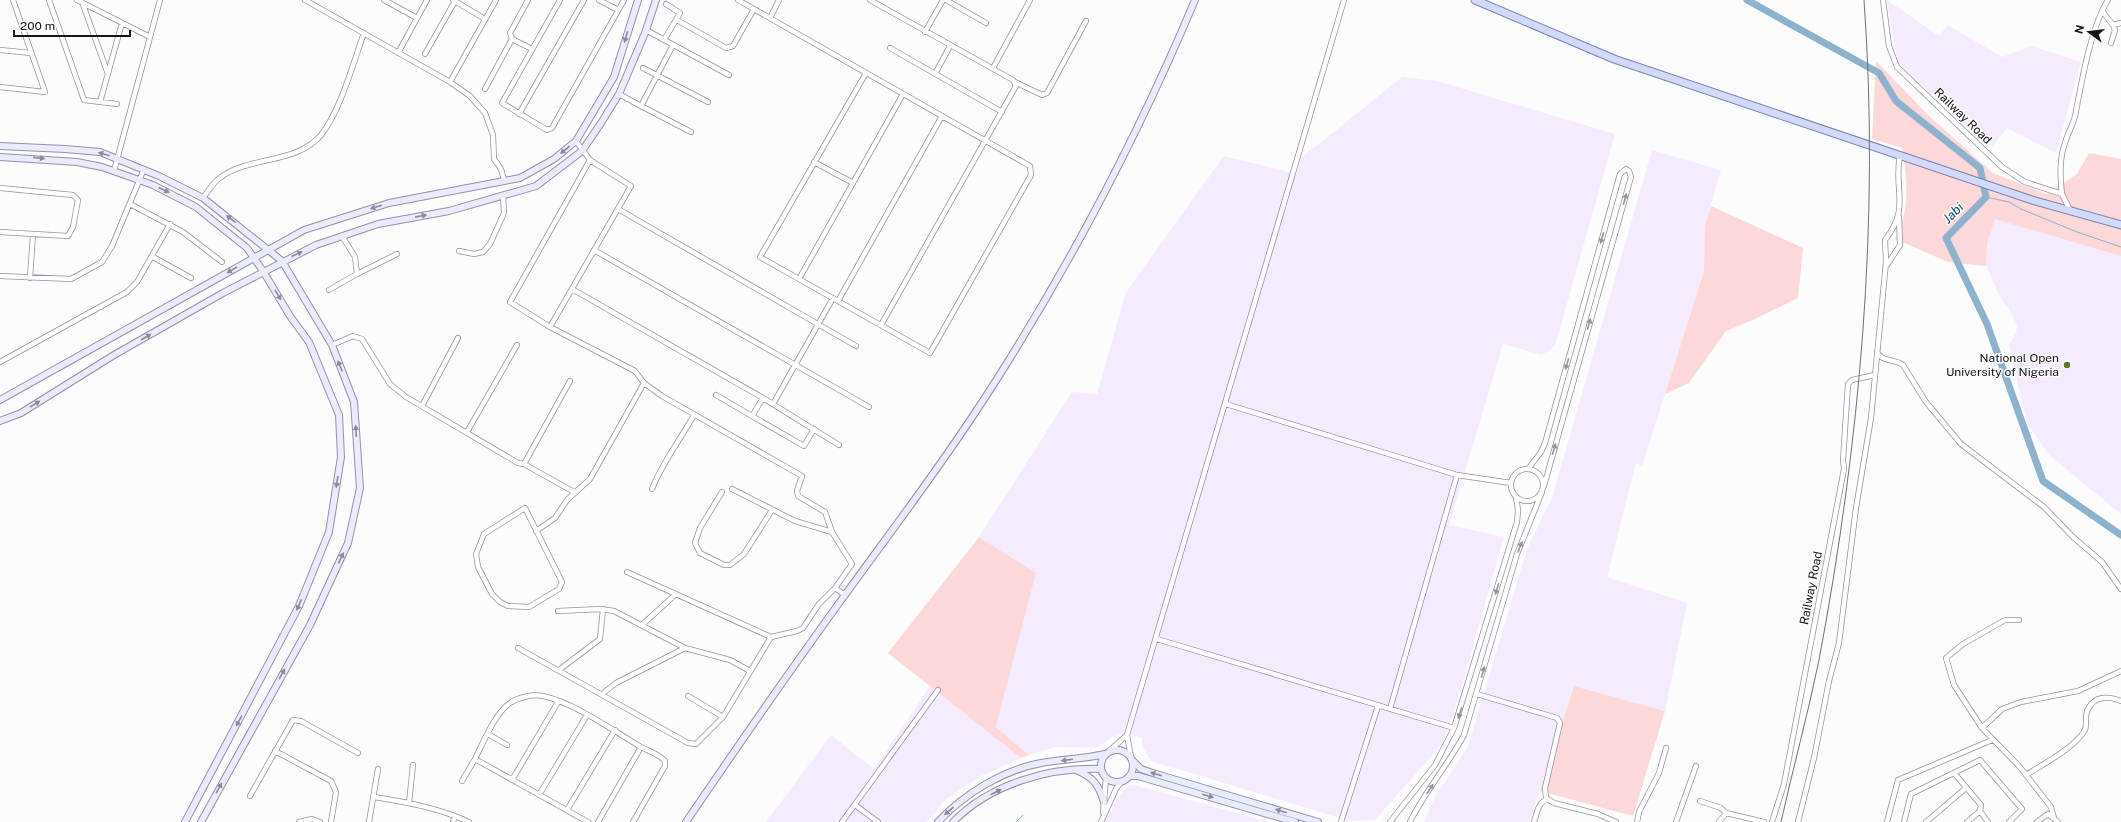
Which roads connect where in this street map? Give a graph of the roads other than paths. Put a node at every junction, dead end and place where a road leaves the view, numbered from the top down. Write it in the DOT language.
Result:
graph roads {
  1 [pos="13,0"];
  2 [pos="49,0"];
  3 [pos="160,0"];
  4 [pos="305,0"];
  5 [pos="384,0"];
  6 [pos="427,0"];
  7 [pos="454,0"];
  8 [pos="496,0"];
  9 [pos="528,0"];
  10 [pos="560,0"];
  11 [pos="584,0"];
  12 [pos="599,0"];
  13 [pos="624,0"];
  14 [pos="638,0"];
  15 [pos="656,0"];
  16 [pos="738,0"];
  17 [pos="779,0"];
  18 [pos="870,0"];
  19 [pos="944,0"];
  20 [pos="1030,0"];
  21 [pos="1195,0"];
  22 [pos="1344,0"];
  23 [pos="1475,0"];
  24 [pos="1883,0"];
  25 [pos="2108,0"];
  26 [pos="80,1"];
  27 [pos="666,4"];
  28 [pos="754,9"];
  29 [pos="618,10"];
  30 [pos="2102,11"];
  31 [pos="417,18"];
  32 [pos="770,18"];
  33 [pos="485,19"];
  34 [pos="677,20"];
  35 [pos="1086,21"];
  36 [pos="122,23"];
  37 [pos="986,23"];
  38 [pos="2121,23"];
  39 [pos="2113,25"];
  40 [pos="646,30"];
  41 [pos="925,32"];
  42 [pos="364,34"];
  43 [pos="150,37"];
  44 [pos="512,39"];
  45 [pos="664,40"];
  46 [pos="2111,43"];
  47 [pos="673,45"];
  48 [pos="950,46"];
  49 [pos="890,48"];
  50 [pos="532,49"];
  51 [pos="0,50"];
  52 [pos="31,53"];
  53 [pos="398,53"];
  54 [pos="425,54"];
  55 [pos="643,68"];
  56 [pos="993,68"];
  57 [pos="866,73"];
  58 [pos="108,74"];
  59 [pos="935,74"];
  60 [pos="729,75"];
  61 [pos="657,76"];
  62 [pos="450,82"];
  63 [pos="1015,82"];
  64 [pos="0,87"];
  65 [pos="485,88"];
  66 [pos="619,94"];
  67 [pos="904,94"];
  68 [pos="100,102"];
  69 [pos="708,102"];
  70 [pos="117,104"];
  71 [pos="641,106"];
  72 [pos="1002,112"];
  73 [pos="519,114"];
  74 [pos="942,116"];
  75 [pos="691,132"];
  76 [pos="576,140"];
  77 [pos="985,141"];
  78 [pos="0,146"];
  79 [pos="582,151"];
  80 [pos="1900,154"];
  81 [pos="0,157"];
  82 [pos="118,158"];
  83 [pos="590,160"];
  84 [pos="814,162"];
  85 [pos="144,169"];
  86 [pos="114,171"];
  87 [pos="140,180"];
  88 [pos="504,180"];
  89 [pos="853,183"];
  90 [pos="0,188"];
  91 [pos="2062,194"];
  92 [pos="503,195"];
  93 [pos="203,198"];
  94 [pos="130,204"];
  95 [pos="618,209"];
  96 [pos="2071,212"];
  97 [pos="1899,213"];
  98 [pos="170,224"];
  99 [pos="2121,225"];
  100 [pos="0,232"];
  101 [pos="33,234"];
  102 [pos="342,236"];
  103 [pos="267,250"];
  104 [pos="594,250"];
  105 [pos="459,251"];
  106 [pos="397,254"];
  107 [pos="152,257"];
  108 [pos="253,257"];
  109 [pos="282,261"];
  110 [pos="222,262"];
  111 [pos="263,271"];
  112 [pos="1885,272"];
  113 [pos="357,274"];
  114 [pos="0,276"];
  115 [pos="30,278"];
  116 [pos="191,278"];
  117 [pos="799,279"];
  118 [pos="572,289"];
  119 [pos="329,290"];
  120 [pos="835,300"];
  121 [pos="818,324"];
  122 [pos="881,325"];
  123 [pos="550,327"];
  124 [pos="458,338"];
  125 [pos="332,345"];
  126 [pos="517,345"];
  127 [pos="856,346"];
  128 [pos="1876,352"];
  129 [pos="0,362"];
  130 [pos="795,364"];
  131 [pos="1875,375"];
  132 [pos="570,381"];
  133 [pos="644,383"];
  134 [pos="716,395"];
  135 [pos="764,398"];
  136 [pos="0,400"];
  137 [pos="773,404"];
  138 [pos="1226,404"];
  139 [pos="422,406"];
  140 [pos="869,407"];
  141 [pos="694,415"];
  142 [pos="752,416"];
  143 [pos="0,420"];
  144 [pos="814,429"];
  145 [pos="467,432"];
  146 [pos="839,444"];
  147 [pos="524,464"];
  148 [pos="1528,469"];
  149 [pos="1457,475"];
  150 [pos="1511,483"];
  151 [pos="1544,486"];
  152 [pos="732,489"];
  153 [pos="652,490"];
  154 [pos="574,492"];
  155 [pos="722,492"];
  156 [pos="1542,492"];
  157 [pos="1516,497"];
  158 [pos="772,510"];
  159 [pos="536,531"];
  160 [pos="832,532"];
  161 [pos="627,572"];
  162 [pos="835,588"];
  163 [pos="2121,589"];
  164 [pos="676,594"];
  165 [pos="845,595"];
  166 [pos="603,609"];
  167 [pos="558,611"];
  168 [pos="2019,620"];
  169 [pos="643,624"];
  170 [pos="771,637"];
  171 [pos="1157,639"];
  172 [pos="518,648"];
  173 [pos="685,648"];
  174 [pos="559,670"];
  175 [pos="750,671"];
  176 [pos="2121,671"];
  177 [pos="938,690"];
  178 [pos="602,694"];
  179 [pos="1477,694"];
  180 [pos="688,696"];
  181 [pos="558,702"];
  182 [pos="2121,702"];
  183 [pos="1378,706"];
  184 [pos="1390,709"];
  185 [pos="587,715"];
  186 [pos="723,717"];
  187 [pos="1454,728"];
  188 [pos="1982,728"];
  189 [pos="615,730"];
  190 [pos="488,734"];
  191 [pos="1126,736"];
  192 [pos="1992,740"];
  193 [pos="508,745"];
  194 [pos="641,747"];
  195 [pos="1666,748"];
  196 [pos="276,751"];
  197 [pos="358,753"];
  198 [pos="1107,753"];
  199 [pos="474,759"];
  200 [pos="1132,759"];
  201 [pos="413,766"];
  202 [pos="1696,766"];
  203 [pos="378,769"];
  204 [pos="1074,769"];
  205 [pos="1101,769"];
  206 [pos="1954,773"];
  207 [pos="2026,775"];
  208 [pos="1130,776"];
  209 [pos="1106,778"];
  210 [pos="512,780"];
  211 [pos="462,781"];
  212 [pos="1121,782"];
  213 [pos="1966,788"];
  214 [pos="539,795"];
  215 [pos="250,796"];
  216 [pos="374,797"];
  217 [pos="1548,799"];
  218 [pos="1104,802"];
  219 [pos="1700,802"];
  220 [pos="409,803"];
  221 [pos="855,805"];
  222 [pos="567,810"];
  223 [pos="1980,811"];
  224 [pos="1726,814"];
  225 [pos="455,816"];
  226 [pos="1103,816"];
  227 [pos="2054,818"];
  228 [pos="185,822"];
  229 [pos="201,822"];
  230 [pos="299,822"];
  231 [pos="320,822"];
  232 [pos="331,822"];
  233 [pos="369,822"];
  234 [pos="453,822"];
  235 [pos="469,822"];
  236 [pos="588,822"];
  237 [pos="598,822"];
  238 [pos="633,822"];
  239 [pos="686,822"];
  240 [pos="842,822"];
  241 [pos="878,822"];
  242 [pos="938,822"];
  243 [pos="953,822"];
  244 [pos="1101,822"];
  245 [pos="1295,822"];
  246 [pos="1318,822"];
  247 [pos="1341,822"];
  248 [pos="1390,822"];
  249 [pos="1410,822"];
  250 [pos="1534,822"];
  251 [pos="1616,822"];
  252 [pos="1637,822"];
  253 [pos="1676,822"];
  254 [pos="1719,822"];
  255 [pos="1762,822"];
  256 [pos="1771,822"];
  257 [pos="1798,822"];
  258 [pos="1887,822"];
  259 [pos="1904,822"];
  260 [pos="1926,822"];
  261 [pos="1968,822"];
  262 [pos="1988,822"];
  263 [pos="2009,822"];
  264 [pos="2037,822"];
  265 [pos="2058,822"];
  1 -- 52 [label="street"];
  2 -- 68 [label="street"];
  3 -- 43 [label="street"];
  4 -- 42 [label="street"];
  5 -- 31 [label="street"];
  6 -- 31 [label="street"];
  7 -- 33 [label="street"];
  7 -- 54 [label="street"];
  8 -- 33 [label="street"];
  9 -- 44 [label="street"];
  10 -- 50 [label="street"];
  11 -- 73 [label="street"];
  12 -- 29 [label="street"];
  13 -- 29 [label="street"];
  14 -- 76 [label="street, one-way"];
  15 -- 40 [label="street"];
  16 -- 28 [label="street"];
  17 -- 32 [label="street"];
  18 -- 41 [label="street"];
  19 -- 37 [label="street"];
  19 -- 41 [label="street"];
  20 -- 56 [label="street"];
  21 -- 165 [label="street"];
  22 -- 138 [label="street"];
  23 -- 80 [label="main road"];
  24 -- 91 [label="street, Railway Road"];
  25 -- 30 [label="street"];
  26 -- 36 [label="street"];
  26 -- 58 [label="street"];
  27 -- 34 [label="street"];
  28 -- 32 [label="street"];
  28 -- 34 [label="street"];
  29 -- 73 [label="street"];
  30 -- 39 [label="street"];
  30 -- 91 [label="street"];
  31 -- 53 [label="street"];
  32 -- 57 [label="street"];
  33 -- 62 [label="street"];
  34 -- 45 [label="street"];
  35 -- 63 [label="street"];
  36 -- 43 [label="street"];
  36 -- 58 [label="street"];
  38 -- 39 [label="street"];
  39 -- 46 [label="street"];
  40 -- 45 [label="street"];
  40 -- 66 [label="street"];
  41 -- 48 [label="street"];
  42 -- 53 [label="street"];
  42 -- 93 [label="street"];
  43 -- 82 [label="street"];
  44 -- 50 [label="street"];
  44 -- 65 [label="street"];
  45 -- 47 [label="street"];
  47 -- 60 [label="street"];
  47 -- 61 [label="street"];
  48 -- 56 [label="street"];
  48 -- 59 [label="street"];
  49 -- 59 [label="street"];
  50 -- 73 [label="street"];
  51 -- 52 [label="street"];
  52 -- 64 [label="street"];
  53 -- 62 [label="street"];
  55 -- 61 [label="street"];
  56 -- 63 [label="street"];
  57 -- 67 [label="street"];
  57 -- 84 [label="street"];
  58 -- 68 [label="street"];
  59 -- 72 [label="street"];
  61 -- 69 [label="street"];
  61 -- 71 [label="street"];
  62 -- 88 [label="street"];
  63 -- 72 [label="street"];
  66 -- 71 [label="street"];
  66 -- 79 [label="street"];
  67 -- 74 [label="street"];
  67 -- 89 [label="street"];
  68 -- 70 [label="street"];
  71 -- 75 [label="street"];
  72 -- 77 [label="street"];
  74 -- 77 [label="street"];
  74 -- 120 [label="street"];
  76 -- 79 [label="street"];
  76 -- 88 [label="street, one-way"];
  77 -- 122 [label="street"];
  77 -- 122 [label="street"];
  82 -- 78 [label="street, one-way"];
  79 -- 83 [label="street"];
  79 -- 92 [label="street"];
  80 -- 96 [label="main road"];
  80 -- 97 [label="street"];
  81 -- 86 [label="street, one-way"];
  82 -- 85 [label="street"];
  82 -- 86 [label="street"];
  83 -- 95 [label="street"];
  83 -- 123 [label="street"];
  84 -- 89 [label="street"];
  84 -- 117 [label="street"];
  85 -- 87 [label="street"];
  85 -- 93 [label="street"];
  86 -- 87 [label="street"];
  87 -- 94 [label="street"];
  87 -- 108 [label="street, one-way"];
  88 -- 103 [label="street, one-way"];
  89 -- 117 [label="street"];
  90 -- 101 [label="street"];
  91 -- 96 [label="street"];
  102 -- 92 [label="street, one-way"];
  92 -- 105 [label="street"];
  103 -- 93 [label="street, one-way"];
  94 -- 98 [label="street"];
  94 -- 115 [label="street"];
  95 -- 104 [label="street"];
  95 -- 121 [label="street"];
  96 -- 99 [label="main road"];
  97 -- 112 [label="street"];
  97 -- 112 [label="street"];
  98 -- 107 [label="street"];
  98 -- 110 [label="street"];
  100 -- 101 [label="street"];
  101 -- 115 [label="street"];
  109 -- 102 [label="street, one-way"];
  102 -- 113 [label="street"];
  103 -- 108 [label="street"];
  103 -- 109 [label="street"];
  104 -- 118 [label="street"];
  104 -- 130 [label="street"];
  106 -- 113 [label="street"];
  107 -- 116 [label="street"];
  107 -- 129 [label="street"];
  108 -- 111 [label="street"];
  108 -- 136 [label="street, one-way"];
  109 -- 111 [label="street"];
  109 -- 125 [label="street"];
  143 -- 111 [label="street, one-way"];
  111 -- 228 [label="street, one-way"];
  112 -- 128 [label="street"];
  113 -- 119 [label="street"];
  114 -- 115 [label="street"];
  117 -- 120 [label="street"];
  118 -- 123 [label="street"];
  118 -- 135 [label="street"];
  120 -- 121 [label="street"];
  120 -- 122 [label="street"];
  121 -- 127 [label="street"];
  121 -- 130 [label="street"];
  123 -- 133 [label="street"];
  124 -- 139 [label="street"];
  125 -- 139 [label="street"];
  229 -- 125 [label="street, one-way"];
  126 -- 145 [label="street"];
  128 -- 131 [label="street"];
  128 -- 163 [label="street"];
  130 -- 137 [label="street"];
  130 -- 140 [label="street"];
  131 -- 256 [label="street, Railway Road"];
  131 -- 257 [label="street"];
  132 -- 147 [label="street"];
  133 -- 141 [label="street"];
  133 -- 154 [label="street"];
  134 -- 142 [label="street"];
  135 -- 137 [label="street"];
  135 -- 142 [label="street"];
  137 -- 144 [label="street"];
  138 -- 149 [label="street"];
  138 -- 171 [label="street"];
  139 -- 145 [label="street"];
  141 -- 153 [label="street"];
  141 -- 160 [label="street"];
  142 -- 144 [label="street"];
  144 -- 146 [label="street"];
  145 -- 147 [label="street"];
  147 -- 154 [label="street"];
  148 -- 150 [label="street"];
  148 -- 151 [label="street"];
  151 -- 148 [label="street, one-way"];
  149 -- 150 [label="street"];
  149 -- 184 [label="street"];
  150 -- 157 [label="street"];
  151 -- 156 [label="street"];
  152 -- 158 [label="street"];
  154 -- 159 [label="street"];
  155 -- 158 [label="street"];
  156 -- 157 [label="street"];
  179 -- 156 [label="street, one-way"];
  157 -- 187 [label="street, one-way"];
  158 -- 160 [label="street"];
  159 -- 159 [label="street"];
  160 -- 162 [label="street"];
  161 -- 164 [label="street"];
  162 -- 165 [label="street"];
  162 -- 170 [label="street"];
  164 -- 169 [label="street"];
  164 -- 170 [label="street"];
  165 -- 239 [label="street"];
  166 -- 167 [label="street"];
  166 -- 169 [label="street"];
  166 -- 174 [label="street"];
  168 -- 188 [label="street"];
  169 -- 173 [label="street"];
  170 -- 175 [label="street"];
  171 -- 183 [label="street"];
  171 -- 191 [label="street"];
  172 -- 174 [label="street"];
  173 -- 175 [label="street"];
  173 -- 178 [label="street"];
  174 -- 178 [label="street"];
  175 -- 186 [label="street"];
  176 -- 188 [label="street"];
  177 -- 221 [label="street"];
  178 -- 186 [label="street"];
  179 -- 217 [label="street"];
  249 -- 179 [label="street, one-way"];
  180 -- 186 [label="street"];
  181 -- 185 [label="street"];
  181 -- 190 [label="street"];
  181 -- 210 [label="street"];
  182 -- 207 [label="street"];
  183 -- 184 [label="street"];
  183 -- 247 [label="street"];
  184 -- 187 [label="street"];
  185 -- 189 [label="street"];
  185 -- 214 [label="street"];
  187 -- 248 [label="street"];
  188 -- 192 [label="street"];
  189 -- 194 [label="street"];
  189 -- 222 [label="street"];
  190 -- 193 [label="street"];
  190 -- 199 [label="street"];
  191 -- 198 [label="street"];
  191 -- 200 [label="street"];
  192 -- 207 [label="street"];
  192 -- 258 [label="street"];
  194 -- 237 [label="street"];
  194 -- 238 [label="street"];
  195 -- 252 [label="street"];
  196 -- 197 [label="street"];
  196 -- 215 [label="street"];
  196 -- 232 [label="street"];
  198 -- 200 [label="street"];
  198 -- 205 [label="street"];
  198 -- 242 [label="street, one-way"];
  199 -- 210 [label="street"];
  199 -- 211 [label="street"];
  200 -- 208 [label="street"];
  246 -- 200 [label="street, one-way"];
  201 -- 220 [label="street"];
  202 -- 253 [label="street"];
  203 -- 216 [label="street"];
  204 -- 205 [label="street"];
  204 -- 218 [label="street"];
  243 -- 204 [label="street, one-way"];
  205 -- 209 [label="street"];
  206 -- 213 [label="street"];
  206 -- 259 [label="street"];
  206 -- 263 [label="street"];
  207 -- 227 [label="street"];
  208 -- 212 [label="street"];
  208 -- 245 [label="street, one-way"];
  209 -- 212 [label="street"];
  209 -- 218 [label="street"];
  210 -- 214 [label="street"];
  212 -- 226 [label="street"];
  213 -- 223 [label="street"];
  213 -- 260 [label="street"];
  214 -- 222 [label="street"];
  216 -- 220 [label="street"];
  216 -- 233 [label="street"];
  217 -- 250 [label="street"];
  217 -- 251 [label="street"];
  218 -- 226 [label="street"];
  219 -- 224 [label="street"];
  220 -- 225 [label="street"];
  221 -- 240 [label="street"];
  221 -- 241 [label="street"];
  222 -- 236 [label="street"];
  223 -- 261 [label="street"];
  223 -- 262 [label="street"];
  224 -- 254 [label="street"];
  224 -- 255 [label="street"];
  225 -- 234 [label="street"];
  225 -- 235 [label="street"];
  226 -- 244 [label="street"];
  227 -- 264 [label="street"];
  227 -- 265 [label="street"];
  230 -- 231 [label="street"];
}
